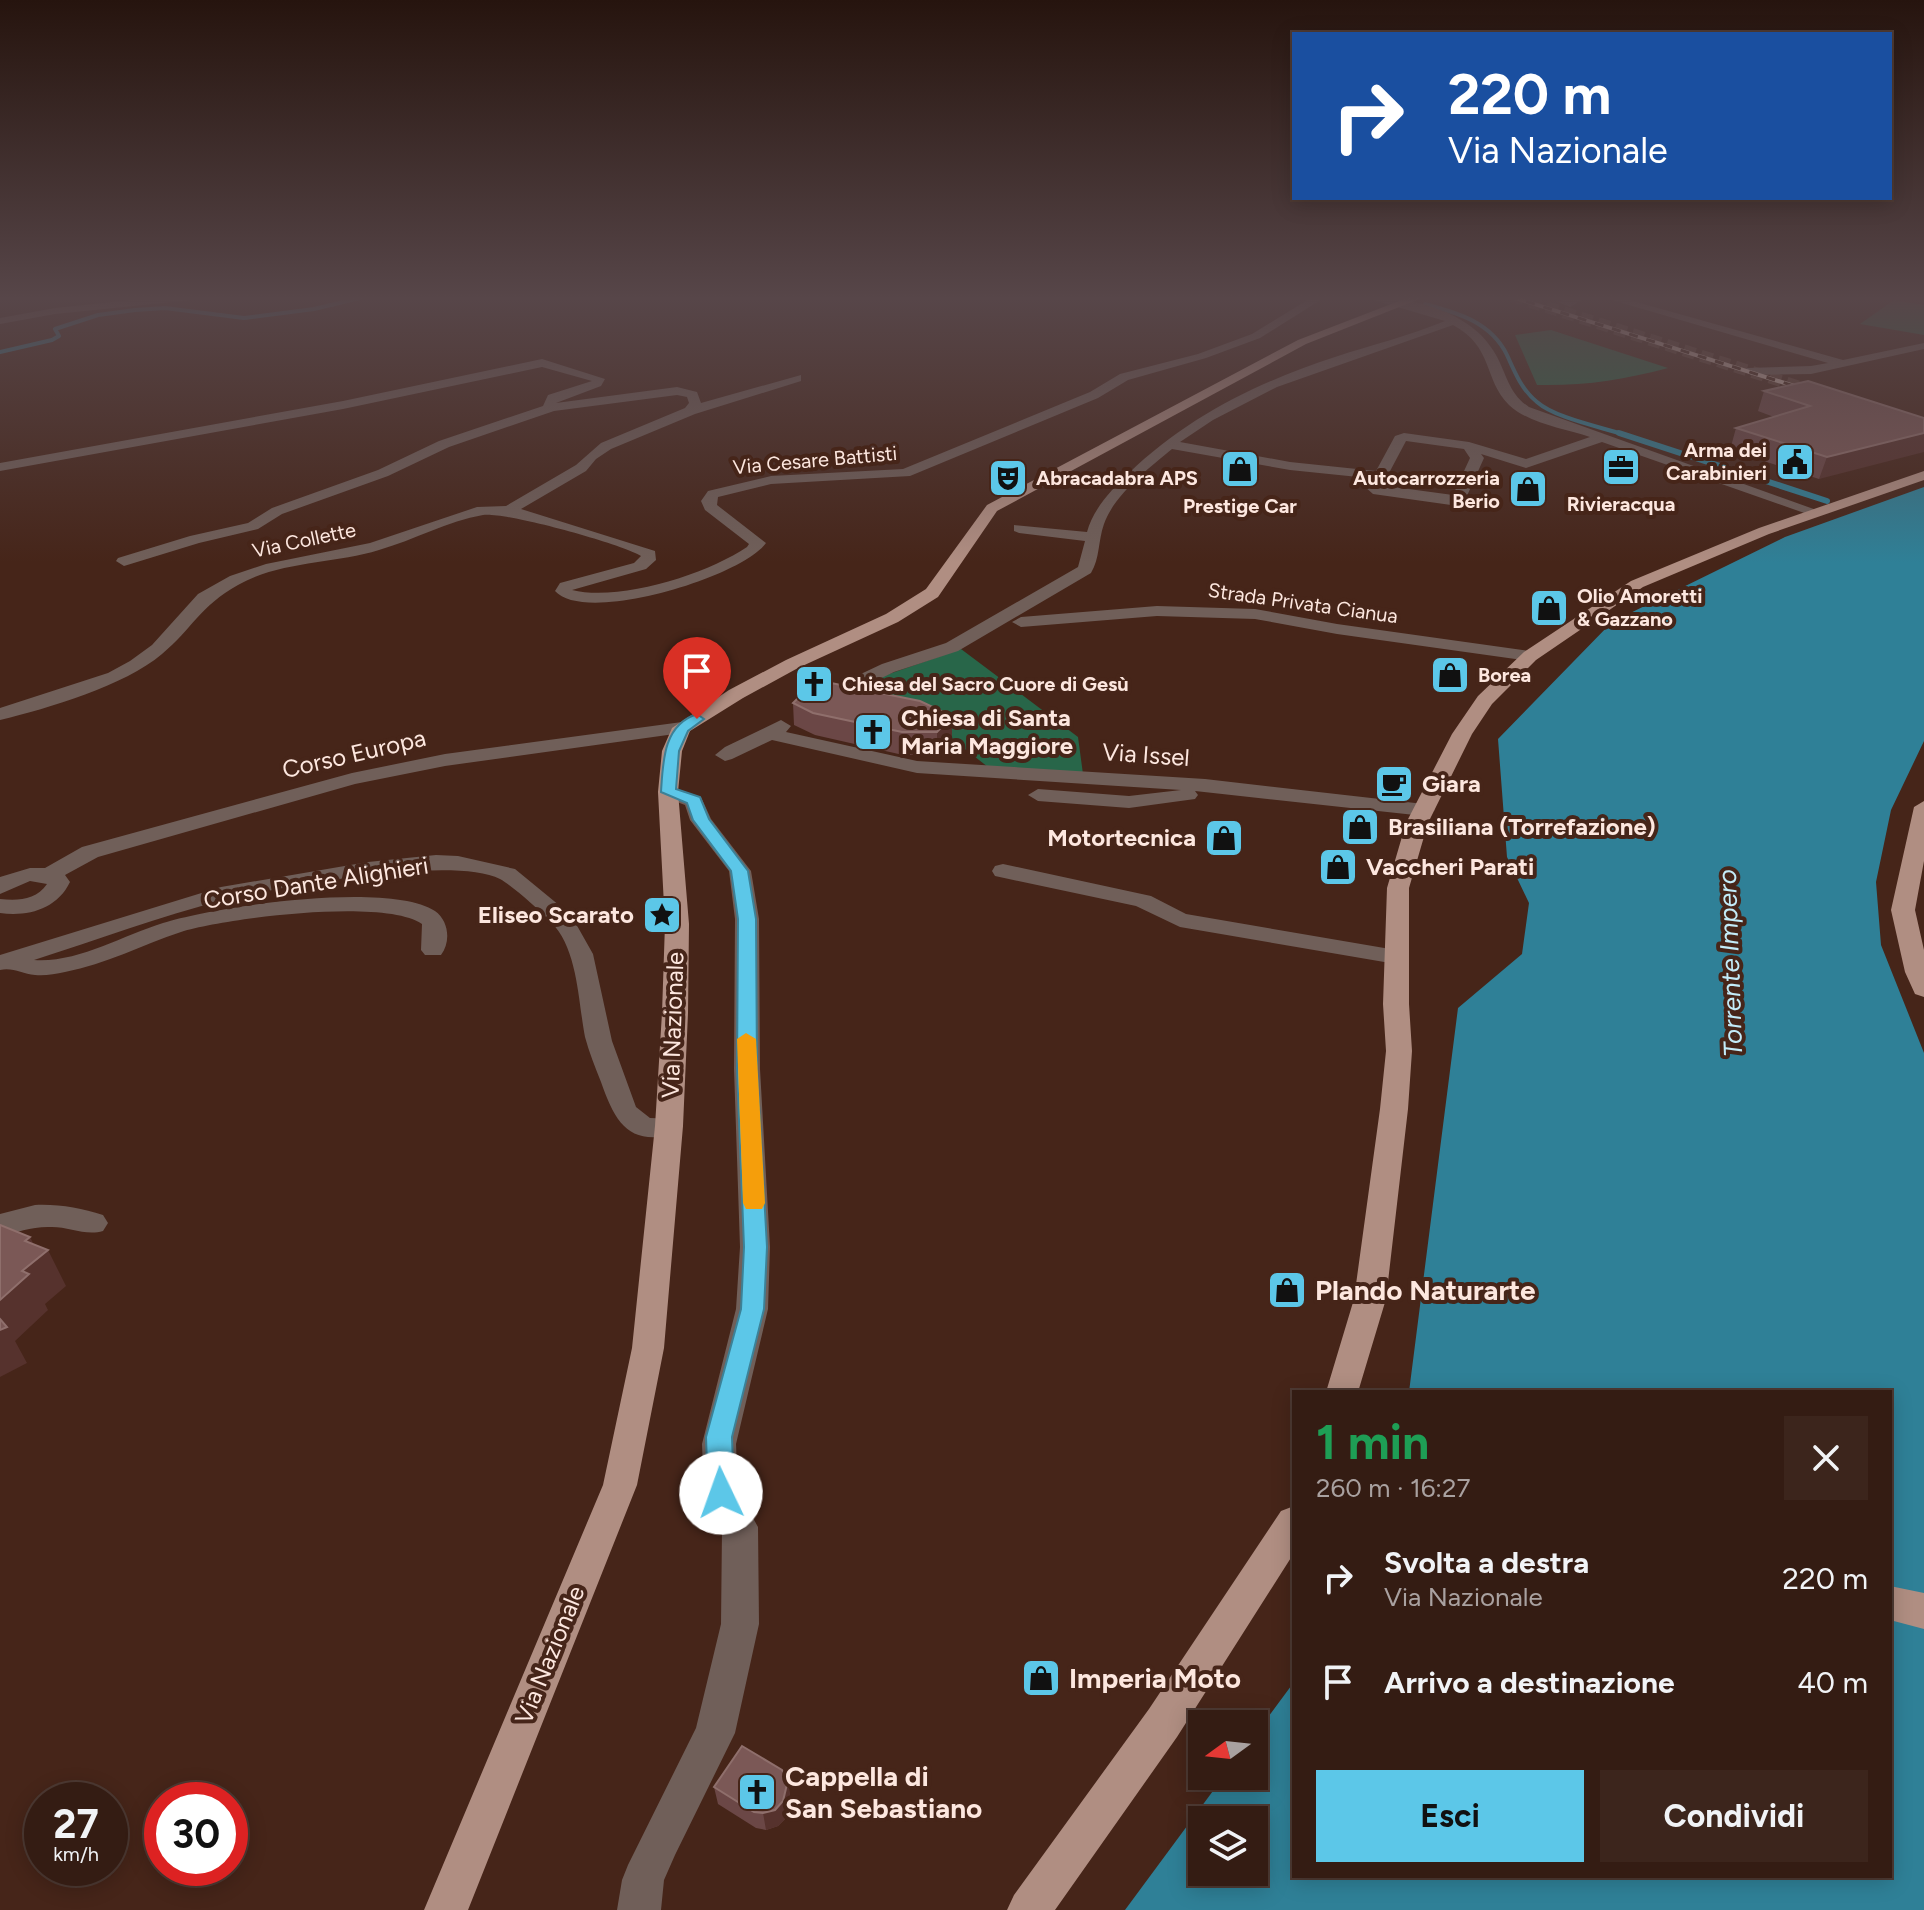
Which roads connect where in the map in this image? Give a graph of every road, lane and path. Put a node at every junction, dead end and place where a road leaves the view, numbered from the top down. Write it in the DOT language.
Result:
graph roads {
  1 [pos="437,385"];
  2 [pos="591,385"];
  3 [pos="774,385"];
  4 [pos="1110,385"];
  5 [pos="1221,385"];
  6 [pos="1268,385"];
  7 [pos="1503,385"];
  8 [pos="552,407"];
  9 [pos="690,411"];
  10 [pos="1601,438"];
  11 [pos="1168,444"];
  12 [pos="1469,446"];
  13 [pos="0,467"];
  14 [pos="1377,475"];
  15 [pos="1924,475"];
  16 [pos="509,510"];
  17 [pos="1815,512"];
  18 [pos="1019,528"];
  19 [pos="1092,537"];
  20 [pos="124,561"];
  21 [pos="1021,622"];
  22 [pos="1530,656"];
  23 [pos="804,708"];
  24 [pos="0,714"];
  25 [pos="682,728"];
  26 [pos="725,755"];
  27 [pos="668,792"];
  28 [pos="1038,795"];
  29 [pos="1924,807"];
  30 [pos="1420,817"];
  31 [pos="1003,871"];
  32 [pos="49,875"];
  33 [pos="0,887"];
  34 [pos="0,906"];
  35 [pos="433,950"];
  36 [pos="1396,957"];
  37 [pos="6,961"];
  38 [pos="1924,989"];
  39 [pos="669,1126"];
  40 [pos="93,1223"];
  41 [pos="0,1226"];
  42 [pos="1343,1390"];
  43 [pos="1292,1525"];
  44 [pos="1892,1603"];
  45 [pos="1924,1611"];
  46 [pos="446,1910"];
  47 [pos="639,1910"];
  48 [pos="1029,1910"];
  1 -- 13 [label="street"];
  2 -- 8 [label="street"];
  3 -- 9 [label="street"];
  4 -- 16 [label="street, Via Cesare Battisti"];
  5 -- 25 [label="main road"];
  6 -- 11 [label="street"];
  7 -- 10 [label="street"];
  8 -- 9 [label="street"];
  8 -- 20 [label="street"];
  9 -- 16 [label="street"];
  10 -- 12 [label="street"];
  10 -- 17 [label="street"];
  11 -- 14 [label="street"];
  11 -- 19 [label="street"];
  12 -- 14 [label="street"];
  12 -- 14 [label="street"];
  15 -- 17 [label="main road"];
  16 -- 24 [label="street, Via Collette"];
  17 -- 22 [label="main road"];
  18 -- 19 [label="street"];
  19 -- 23 [label="street"];
  21 -- 22 [label="street, Strada Privata Cianua"];
  22 -- 30 [label="main road"];
  25 -- 27 [label="main road, Via Nazionale"];
  25 -- 32 [label="street, Corso Europa"];
  26 -- 30 [label="street, Via Issel"];
  27 -- 39 [label="main road, Via Nazionale"];
  27 -- 47 [label="street"];
  28 -- 30 [label="street"];
  29 -- 38 [label="main road"];
  30 -- 36 [label="main road"];
  31 -- 36 [label="street"];
  32 -- 33 [label="street, Corso Europa"];
  32 -- 34 [label="street"];
  35 -- 37 [label="street"];
  36 -- 42 [label="main road"];
  37 -- 39 [label="street, Corso Dante Alighieri"];
  39 -- 46 [label="main road, Via Nazionale"];
  40 -- 41 [label="street"];
  43 -- 48 [label="main road"];
  44 -- 45 [label="main road"];
}
